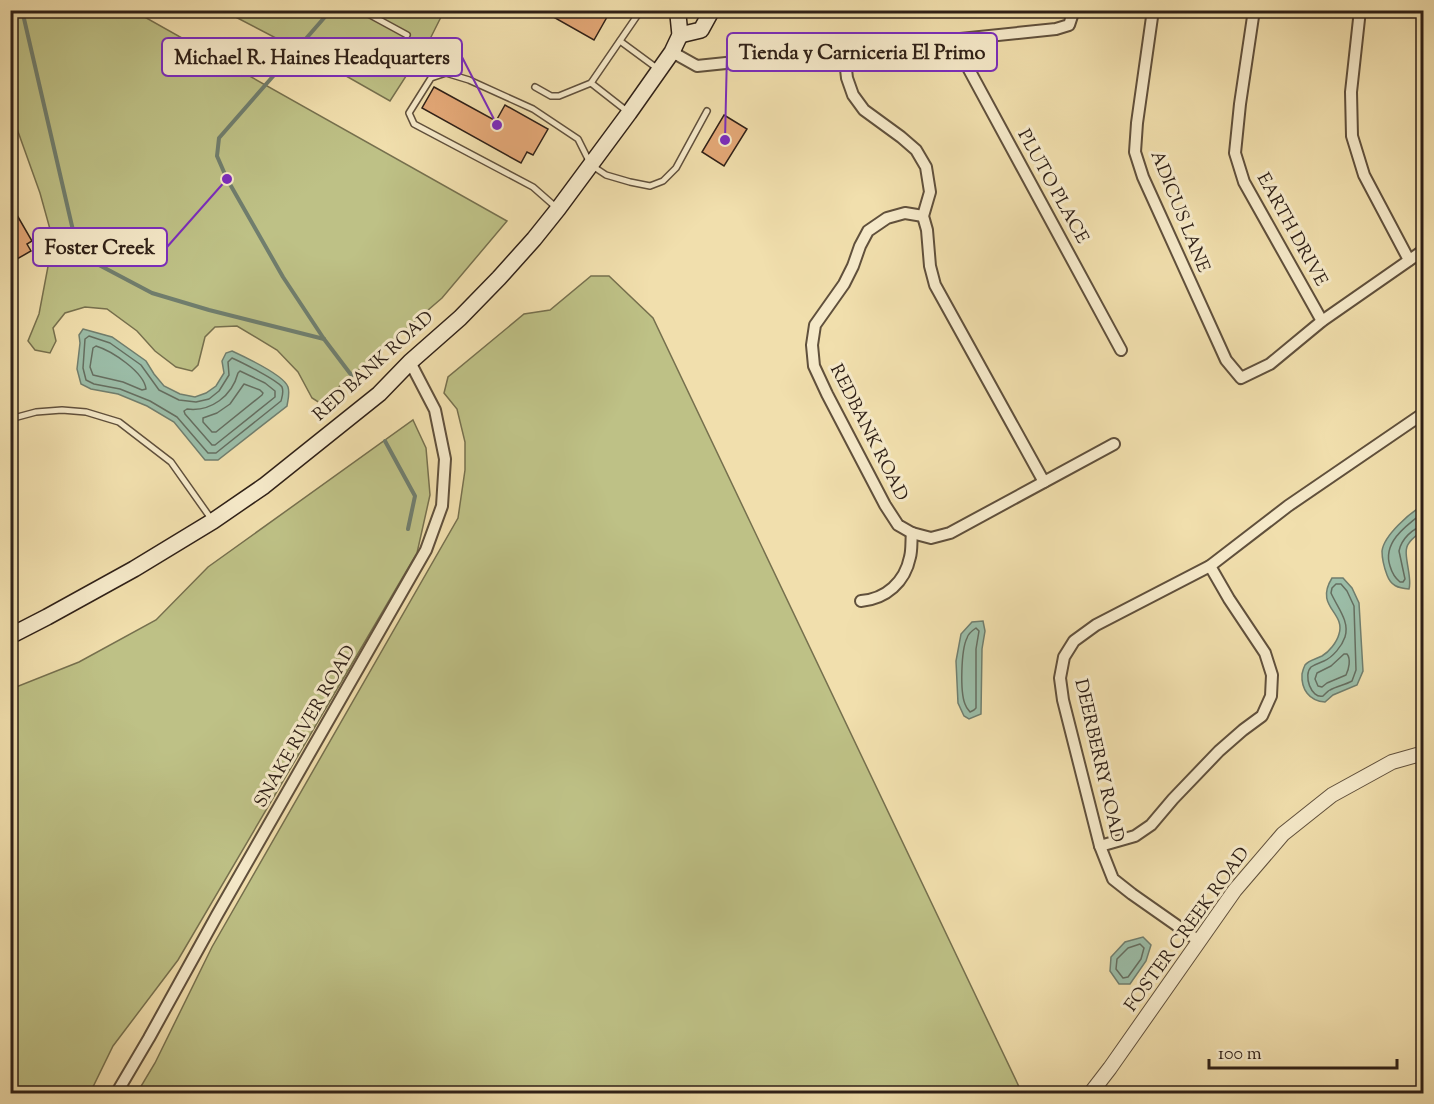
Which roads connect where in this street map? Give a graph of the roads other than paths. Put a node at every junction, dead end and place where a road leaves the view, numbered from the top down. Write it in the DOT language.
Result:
graph roads {
  1 [pos="361,10"];
  2 [pos="640,10"];
  3 [pos="712,10"];
  4 [pos="1153,10"];
  5 [pos="1254,10"];
  6 [pos="1360,10"];
  7 [pos="676,12"];
  8 [pos="373,13"];
  9 [pos="1073,13"];
  10 [pos="407,35"];
  11 [pos="680,35"];
  12 [pos="953,40"];
  13 [pos="620,41"];
  14 [pos="672,52"];
  15 [pos="844,52"];
  16 [pos="659,70"];
  17 [pos="591,82"];
  18 [pos="535,87"];
  19 [pos="706,111"];
  20 [pos="629,113"];
  21 [pos="591,165"];
  22 [pos="558,209"];
  23 [pos="922,216"];
  24 [pos="1424,250"];
  25 [pos="1409,261"];
  26 [pos="1322,321"];
  27 [pos="1121,350"];
  28 [pos="410,362"];
  29 [pos="1424,413"];
  30 [pos="10,419"];
  31 [pos="1114,444"];
  32 [pos="1044,482"];
  33 [pos="213,521"];
  34 [pos="912,533"];
  35 [pos="1210,566"];
  36 [pos="861,602"];
  37 [pos="10,636"];
  38 [pos="1424,753"];
  39 [pos="1100,846"];
  40 [pos="1199,941"];
  41 [pos="116,1094"];
  42 [pos="1090,1094"];
  1 -- 8 [label="lane"];
  2 -- 13 [label="lane"];
  3 -- 11 [label="main road"];
  4 -- 26 [label="street, ADICUS LANE"];
  5 -- 26 [label="street, EARTH DRIVE"];
  6 -- 25 [label="street"];
  7 -- 11 [label="main road"];
  8 -- 10 [label="lane"];
  9 -- 12 [label="street"];
  11 -- 14 [label="main road, RED BANK ROAD"];
  12 -- 15 [label="street"];
  12 -- 27 [label="street, PLUTO PLACE"];
  13 -- 16 [label="lane"];
  13 -- 17 [label="lane"];
  14 -- 15 [label="street"];
  14 -- 16 [label="main road, RED BANK ROAD"];
  15 -- 23 [label="street"];
  16 -- 20 [label="main road, RED BANK ROAD"];
  17 -- 18 [label="lane"];
  17 -- 20 [label="lane"];
  19 -- 21 [label="lane"];
  20 -- 21 [label="main road, RED BANK ROAD"];
  21 -- 22 [label="main road, RED BANK ROAD"];
  21 -- 22 [label="lane"];
  22 -- 28 [label="main road, RED BANK ROAD"];
  23 -- 32 [label="street"];
  23 -- 34 [label="street, REDBANK ROAD"];
  24 -- 25 [label="street"];
  25 -- 26 [label="street"];
  28 -- 33 [label="main road, RED BANK ROAD"];
  28 -- 41 [label="street, SNAKE RIVER ROAD"];
  29 -- 35 [label="street, DEERBERRY ROAD"];
  30 -- 33 [label="lane"];
  31 -- 32 [label="street"];
  32 -- 34 [label="street"];
  33 -- 37 [label="main road, RED BANK ROAD"];
  34 -- 36 [label="street"];
  35 -- 39 [label="street, DEERBERRY ROAD"];
  35 -- 39 [label="street"];
  38 -- 40 [label="street, FOSTER CREEK ROAD"];
  39 -- 40 [label="street, DEERBERRY ROAD"];
  40 -- 42 [label="street, FOSTER CREEK ROAD"];
}
